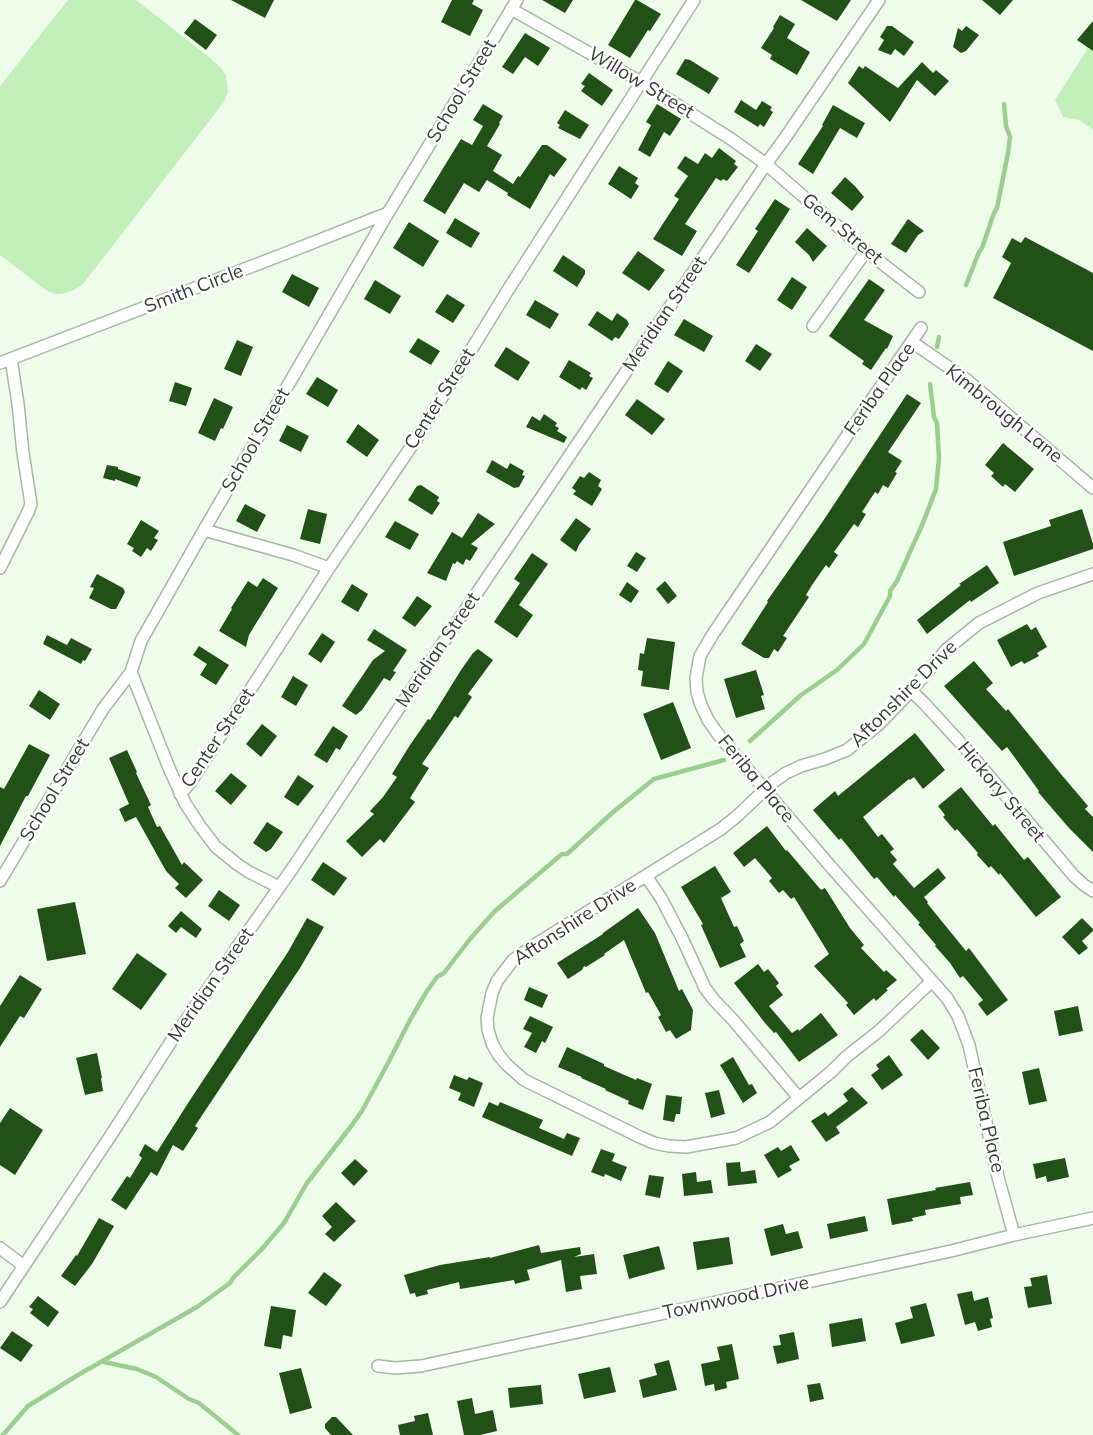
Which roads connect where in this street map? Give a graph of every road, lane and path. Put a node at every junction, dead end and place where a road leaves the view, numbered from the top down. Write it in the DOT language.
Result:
graph roads {
  1 [pos="694,0"];
  2 [pos="879,0"];
  3 [pos="514,4"];
  4 [pos="641,82"];
  5 [pos="766,164"];
  6 [pos="388,213"];
  7 [pos="866,251"];
  8 [pos="919,292"];
  9 [pos="813,326"];
  10 [pos="921,328"];
  11 [pos="912,342"];
  12 [pos="11,359"];
  13 [pos="0,363"];
  14 [pos="1093,488"];
  15 [pos="204,530"];
  16 [pos="0,568"];
  17 [pos="329,568"];
  18 [pos="1093,574"];
  19 [pos="131,672"];
  20 [pos="911,691"];
  21 [pos="764,790"];
  22 [pos="180,794"];
  23 [pos="646,876"];
  24 [pos="0,881"];
  25 [pos="279,887"];
  26 [pos="1093,890"];
  27 [pos="932,981"];
  28 [pos="799,1098"];
  29 [pos="1093,1218"];
  30 [pos="1014,1235"];
  31 [pos="0,1248"];
  32 [pos="24,1266"];
  33 [pos="0,1302"];
  34 [pos="378,1366"];
  1 -- 4 [label="street, Center Street"];
  2 -- 5 [label="street, Meridian Street"];
  3 -- 4 [label="street, Willow Street"];
  3 -- 6 [label="street, School Street"];
  4 -- 5 [label="street, Willow Street"];
  4 -- 17 [label="street, Center Street"];
  5 -- 7 [label="street, Gem Street"];
  5 -- 25 [label="street, Meridian Street"];
  6 -- 12 [label="street, Smith Circle"];
  6 -- 15 [label="street, School Street"];
  7 -- 8 [label="street, Gem Street"];
  7 -- 9 [label="street"];
  10 -- 11 [label="street, Feriba Place"];
  11 -- 14 [label="street, Kimbrough Lane"];
  11 -- 21 [label="street, Feriba Place"];
  12 -- 13 [label="street, Smith Circle"];
  12 -- 16 [label="street"];
  15 -- 17 [label="street"];
  15 -- 19 [label="street, School Street"];
  17 -- 22 [label="street, Center Street"];
  18 -- 20 [label="street, Aftonshire Drive"];
  19 -- 22 [label="street"];
  19 -- 24 [label="street, School Street"];
  20 -- 21 [label="street, Aftonshire Drive"];
  20 -- 26 [label="street, Hickory Street"];
  21 -- 23 [label="street, Aftonshire Drive"];
  21 -- 27 [label="street, Feriba Place"];
  22 -- 25 [label="street"];
  23 -- 28 [label="street"];
  23 -- 28 [label="street, Aftonshire Drive"];
  25 -- 32 [label="street, Meridian Street"];
  27 -- 28 [label="street, Aftonshire Drive"];
  27 -- 30 [label="street, Feriba Place"];
  29 -- 30 [label="street, Townwood Drive"];
  30 -- 34 [label="street, Townwood Drive"];
  31 -- 32 [label="street"];
  32 -- 33 [label="street, Meridian Street"];
}
